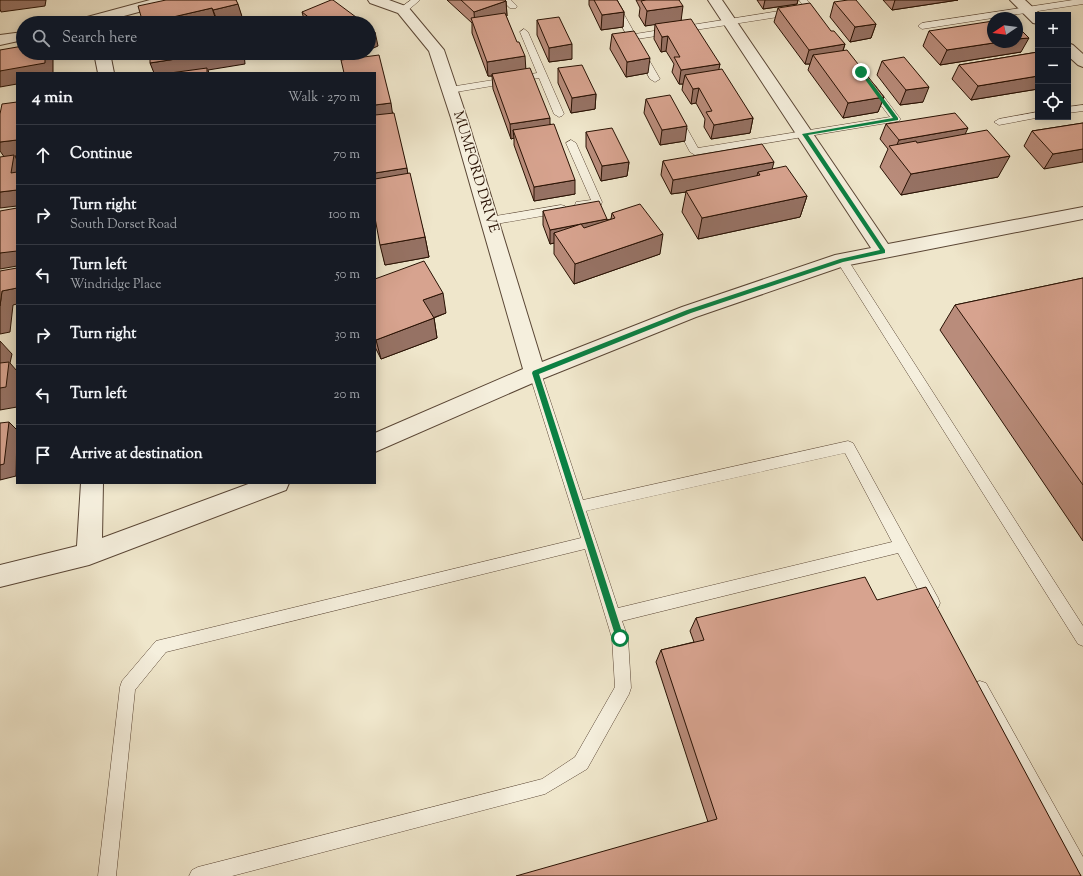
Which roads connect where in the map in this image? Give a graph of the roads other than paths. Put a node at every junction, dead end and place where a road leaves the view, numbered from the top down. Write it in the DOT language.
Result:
graph roads {
  1 [pos="168,0"];
  2 [pos="375,0"];
  3 [pos="612,0"];
  4 [pos="715,0"];
  5 [pos="803,0"];
  6 [pos="1083,1"];
  7 [pos="410,5"];
  8 [pos="1022,5"];
  9 [pos="113,16"];
  10 [pos="1035,17"];
  11 [pos="729,22"];
  12 [pos="922,26"];
  13 [pos="524,32"];
  14 [pos="16,37"];
  15 [pos="632,37"];
  16 [pos="0,40"];
  17 [pos="1071,51"];
  18 [pos="103,60"];
  19 [pos="1083,62"];
  20 [pos="106,72"];
  21 [pos="542,75"];
  22 [pos="865,78"];
  23 [pos="655,79"];
  24 [pos="450,90"];
  25 [pos="671,107"];
  26 [pos="1083,108"];
  27 [pos="1071,110"];
  28 [pos="559,114"];
  29 [pos="1035,116"];
  30 [pos="998,122"];
  31 [pos="805,134"];
  32 [pos="571,144"];
  33 [pos="1083,213"];
  34 [pos="490,221"];
  35 [pos="883,251"];
  36 [pos="842,260"];
  37 [pos="535,373"];
  38 [pos="376,442"];
  39 [pos="92,484"];
  40 [pos="275,484"];
  41 [pos="578,507"];
  42 [pos="590,542"];
  43 [pos="901,546"];
  44 [pos="89,554"];
  45 [pos="0,576"];
  46 [pos="613,616"];
  47 [pos="940,616"];
  48 [pos="1083,639"];
  49 [pos="974,678"];
  50 [pos="1083,874"];
  51 [pos="107,876"];
  52 [pos="198,876"];
  1 -- 9 [label="street"];
  2 -- 7 [label="street, MUMFORD DRIVE"];
  3 -- 15 [label="lane"];
  4 -- 11 [label="street"];
  5 -- 11 [label="lane"];
  6 -- 8 [label="lane"];
  7 -- 24 [label="street, MUMFORD DRIVE"];
  8 -- 10 [label="street"];
  8 -- 12 [label="lane"];
  11 -- 15 [label="lane"];
  11 -- 31 [label="street"];
  13 -- 21 [label="lane"];
  14 -- 16 [label="street"];
  15 -- 23 [label="lane"];
  17 -- 19 [label="street"];
  18 -- 20 [label="street"];
  21 -- 24 [label="lane"];
  21 -- 28 [label="lane"];
  22 -- 31 [label="lane"];
  24 -- 34 [label="street, MUMFORD DRIVE"];
  25 -- 31 [label="lane"];
  26 -- 27 [label="lane"];
  29 -- 30 [label="lane"];
  31 -- 35 [label="street"];
  32 -- 34 [label="lane"];
  33 -- 35 [label="street"];
  34 -- 37 [label="street, MUMFORD DRIVE"];
  35 -- 36 [label="street"];
  36 -- 37 [label="street"];
  36 -- 48 [label="lane"];
  37 -- 38 [label="street"];
  37 -- 41 [label="lane"];
  39 -- 44 [label="street"];
  40 -- 44 [label="street"];
  41 -- 42 [label="lane"];
  41 -- 43 [label="lane"];
  42 -- 46 [label="lane"];
  42 -- 51 [label="lane"];
  43 -- 46 [label="lane"];
  43 -- 47 [label="lane"];
  44 -- 45 [label="street"];
  46 -- 52 [label="lane"];
  49 -- 50 [label="lane"];
}
